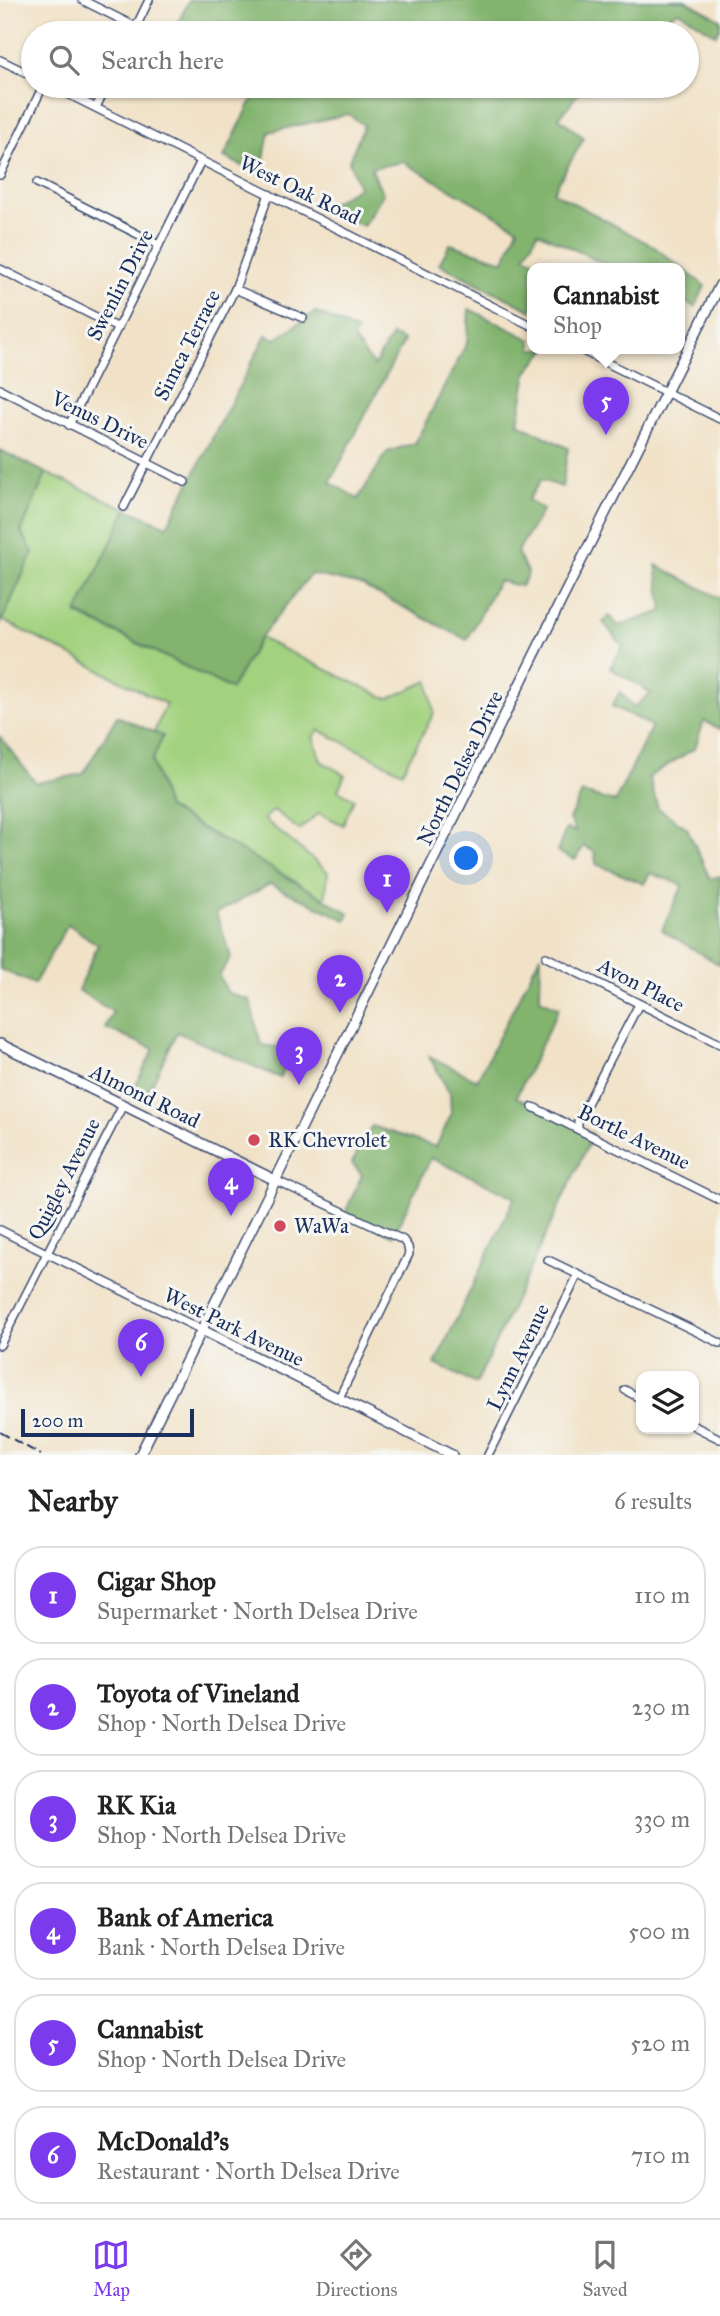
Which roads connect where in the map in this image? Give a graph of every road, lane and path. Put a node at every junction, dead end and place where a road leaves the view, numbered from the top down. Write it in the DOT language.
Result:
graph roads {
  1 [pos="82,0"];
  2 [pos="149,0"];
  3 [pos="118,21"];
  4 [pos="138,21"];
  5 [pos="0,60"];
  6 [pos="21,70"];
  7 [pos="37,98"];
  8 [pos="77,98"];
  9 [pos="101,98"];
  10 [pos="96,107"];
  11 [pos="201,161"];
  12 [pos="0,175"];
  13 [pos="37,183"];
  14 [pos="269,194"];
  15 [pos="159,245"];
  16 [pos="0,269"];
  17 [pos="720,285"];
  18 [pos="235,289"];
  19 [pos="303,318"];
  20 [pos="527,323"];
  21 [pos="118,328"];
  22 [pos="589,354"];
  23 [pos="0,390"];
  24 [pos="666,393"];
  25 [pos="720,419"];
  26 [pos="69,425"];
  27 [pos="147,463"];
  28 [pos="185,482"];
  29 [pos="124,507"];
  30 [pos="546,957"];
  31 [pos="639,1004"];
  32 [pos="0,1044"];
  33 [pos="720,1044"];
  34 [pos="122,1105"];
  35 [pos="533,1107"];
  36 [pos="578,1129"];
  37 [pos="275,1180"];
  38 [pos="720,1200"];
  39 [pos="0,1230"];
  40 [pos="46,1253"];
  41 [pos="548,1260"];
  42 [pos="578,1275"];
  43 [pos="202,1329"];
  44 [pos="720,1343"];
  45 [pos="0,1345"];
  46 [pos="625,1390"];
  47 [pos="636,1396"];
  48 [pos="339,1398"];
  49 [pos="699,1428"];
  50 [pos="720,1439"];
  51 [pos="140,1455"];
  52 [pos="453,1455"];
  53 [pos="488,1455"];
  1 -- 3 [label="street"];
  2 -- 4 [label="street"];
  5 -- 6 [label="street"];
  7 -- 12 [label="street"];
  8 -- 10 [label="street, West Oak Road"];
  9 -- 10 [label="street"];
  10 -- 11 [label="street, West Oak Road"];
  11 -- 14 [label="street, West Oak Road"];
  11 -- 15 [label="street, Swenlin Drive"];
  13 -- 15 [label="street"];
  14 -- 18 [label="street, Simca Terrace"];
  14 -- 20 [label="street, West Oak Road"];
  15 -- 21 [label="street, Swenlin Drive"];
  16 -- 21 [label="street"];
  17 -- 24 [label="main road, North Delsea Drive"];
  18 -- 19 [label="street"];
  18 -- 27 [label="street, Simca Terrace"];
  21 -- 26 [label="street, Swenlin Drive"];
  22 -- 24 [label="street"];
  23 -- 26 [label="street, Venus Drive"];
  24 -- 25 [label="street"];
  24 -- 37 [label="main road, North Delsea Drive"];
  26 -- 27 [label="street, Venus Drive"];
  27 -- 28 [label="street, Venus Drive"];
  27 -- 29 [label="street, Simca Terrace"];
  30 -- 31 [label="street, Avon Place"];
  31 -- 33 [label="street, Avon Place"];
  31 -- 36 [label="street"];
  32 -- 34 [label="main road, Almond Road"];
  34 -- 37 [label="main road, Almond Road"];
  34 -- 40 [label="street, Quigley Avenue"];
  35 -- 36 [label="street, Bortle Avenue"];
  36 -- 38 [label="street, Bortle Avenue"];
  37 -- 43 [label="main road, North Delsea Drive"];
  37 -- 48 [label="street"];
  39 -- 40 [label="street, West Park Avenue"];
  40 -- 43 [label="street, West Park Avenue"];
  40 -- 45 [label="street, Quigley Avenue"];
  41 -- 42 [label="street"];
  42 -- 44 [label="street"];
  42 -- 53 [label="street, Lynn Avenue"];
  43 -- 48 [label="main road, West Park Avenue"];
  43 -- 51 [label="main road, North Delsea Drive"];
  46 -- 47 [label="street"];
  48 -- 52 [label="main road, West Park Avenue"];
  49 -- 50 [label="street"];
}
